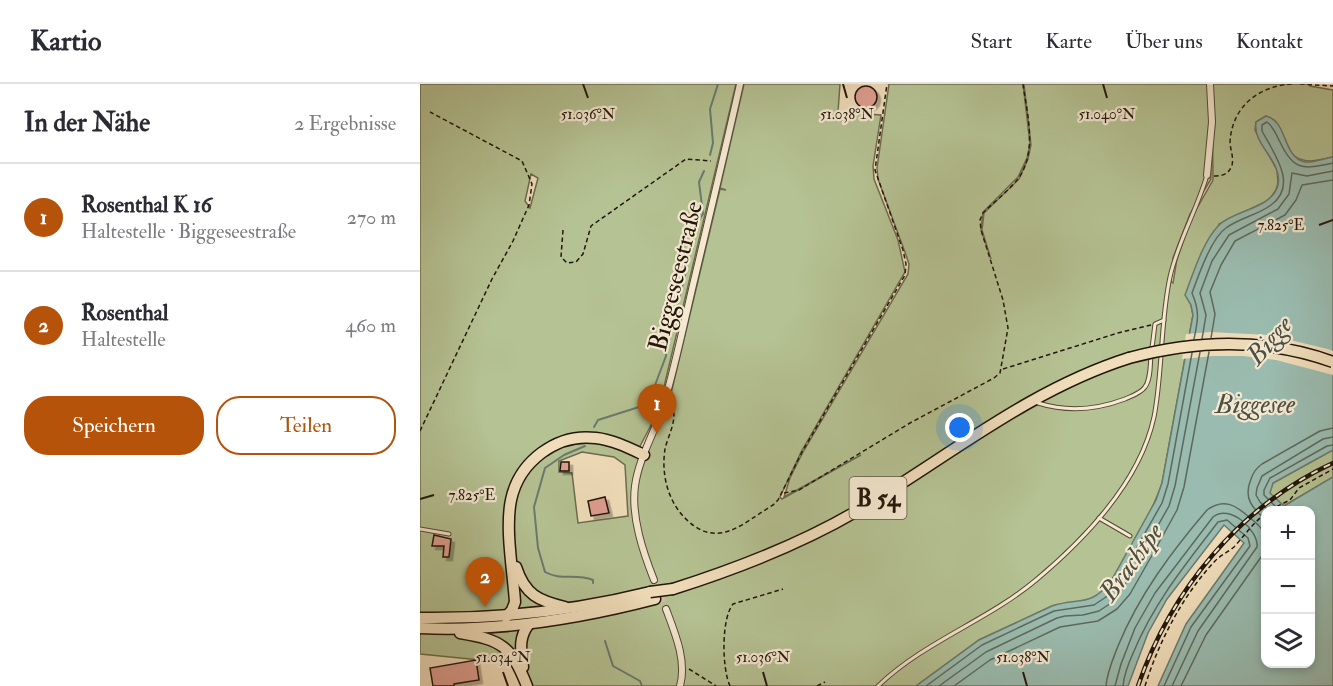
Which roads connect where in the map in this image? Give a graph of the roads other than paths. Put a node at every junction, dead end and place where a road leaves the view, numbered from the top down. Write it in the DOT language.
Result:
graph roads {
  1 [pos="740,84"];
  2 [pos="1210,84"];
  3 [pos="1207,175"];
  4 [pos="1164,320"];
  5 [pos="1333,362"];
  6 [pos="1031,400"];
  7 [pos="644,455"];
  8 [pos="1099,518"];
  9 [pos="420,529"];
  10 [pos="449,534"];
  11 [pos="1130,536"];
  12 [pos="511,549"];
  13 [pos="654,580"];
  14 [pos="652,596"];
  15 [pos="572,608"];
  16 [pos="666,609"];
  17 [pos="506,616"];
  18 [pos="420,618"];
  19 [pos="529,624"];
  20 [pos="420,628"];
  21 [pos="435,629"];
  22 [pos="526,684"];
  23 [pos="680,686"];
  24 [pos="878,686"];
  1 -- 7 [label="street, Biggeseestraße"];
  2 -- 3 [label="street"];
  3 -- 4 [label="lane"];
  4 -- 6 [label="lane"];
  4 -- 8 [label="lane"];
  5 -- 6 [label="main road, B 54, bridge"];
  6 -- 14 [label="main road, B 54, bridge"];
  7 -- 12 [label="main road"];
  7 -- 13 [label="street, Biggeseestraße"];
  8 -- 11 [label="lane"];
  8 -- 24 [label="lane"];
  9 -- 10 [label="lane"];
  12 -- 15 [label="main road"];
  12 -- 17 [label="main road"];
  14 -- 15 [label="main road, B 54"];
  14 -- 19 [label="main road, B 54"];
  15 -- 17 [label="main road, B 54"];
  16 -- 23 [label="street"];
  17 -- 18 [label="main road, B 54"];
  19 -- 21 [label="main road, B 54"];
  19 -- 22 [label="main road"];
  20 -- 21 [label="main road, B 54"];
  21 -- 22 [label="main road"];
}
